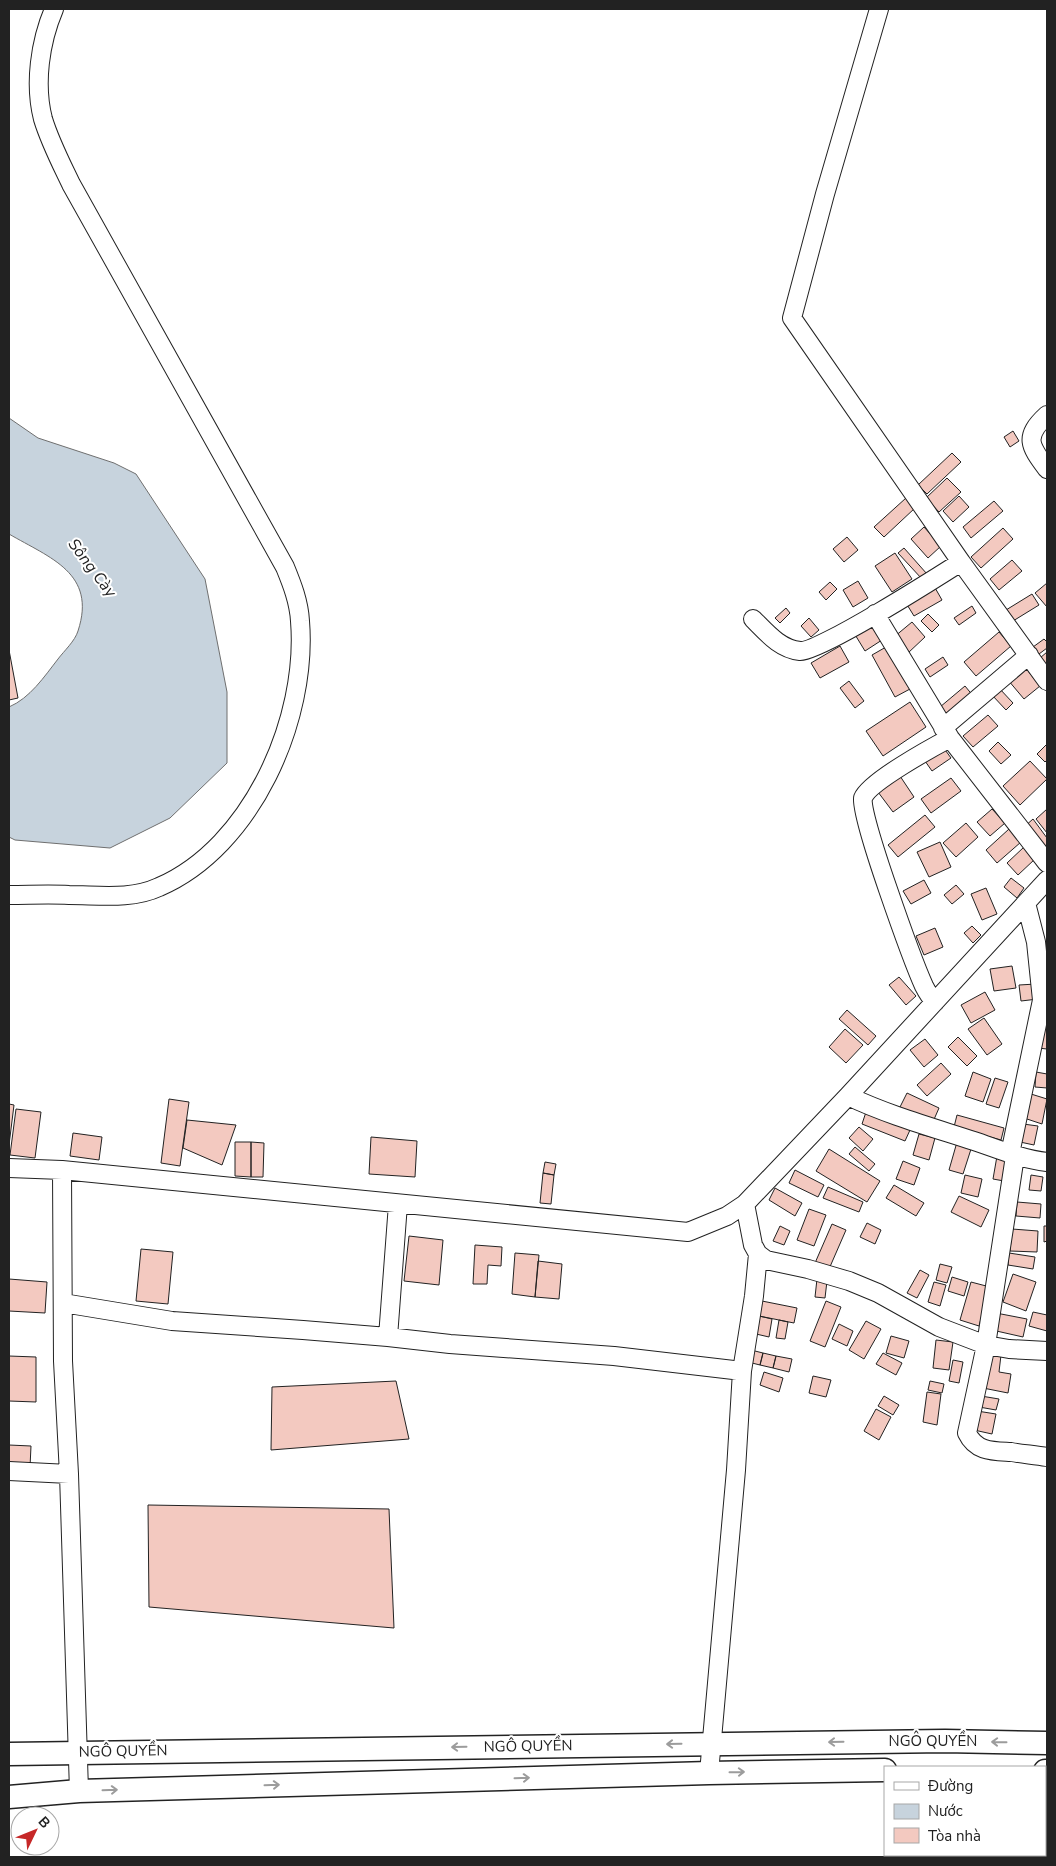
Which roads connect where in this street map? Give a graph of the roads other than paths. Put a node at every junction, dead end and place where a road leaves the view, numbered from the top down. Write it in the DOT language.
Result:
graph roads {
  1 [pos="54,9"];
  2 [pos="878,9"];
  3 [pos="1047,415"];
  4 [pos="1047,469"];
  5 [pos="962,562"];
  6 [pos="875,614"];
  7 [pos="753,619"];
  8 [pos="1029,656"];
  9 [pos="1047,682"];
  10 [pos="946,733"];
  11 [pos="1047,863"];
  12 [pos="1047,880"];
  13 [pos="9,895"];
  14 [pos="1026,904"];
  15 [pos="1044,1000"];
  16 [pos="935,1002"];
  17 [pos="848,1096"];
  18 [pos="1013,1155"];
  19 [pos="1047,1162"];
  20 [pos="9,1168"];
  21 [pos="62,1170"];
  22 [pos="398,1204"];
  23 [pos="745,1204"];
  24 [pos="758,1254"];
  25 [pos="63,1303"];
  26 [pos="388,1337"];
  27 [pos="986,1344"];
  28 [pos="1047,1351"];
  29 [pos="742,1371"];
  30 [pos="1047,1457"];
  31 [pos="9,1472"];
  32 [pos="69,1474"];
  33 [pos="1047,1743"];
  34 [pos="713,1744"];
  35 [pos="78,1752"];
  36 [pos="9,1754"];
  37 [pos="884,1770"];
  38 [pos="709,1773"];
  39 [pos="79,1791"];
  40 [pos="9,1797"];
  1 -- 13 [label="street"];
  2 -- 5 [label="street"];
  3 -- 4 [label="street"];
  5 -- 6 [label="street"];
  5 -- 8 [label="street"];
  6 -- 7 [label="street"];
  6 -- 10 [label="street"];
  8 -- 9 [label="street"];
  8 -- 10 [label="street"];
  10 -- 11 [label="street"];
  10 -- 16 [label="street"];
  12 -- 14 [label="street"];
  14 -- 15 [label="street"];
  14 -- 16 [label="street"];
  15 -- 18 [label="street"];
  16 -- 17 [label="street"];
  17 -- 18 [label="street"];
  17 -- 23 [label="street"];
  18 -- 19 [label="street"];
  18 -- 27 [label="street"];
  20 -- 21 [label="street"];
  21 -- 22 [label="street"];
  21 -- 25 [label="street"];
  22 -- 23 [label="street"];
  22 -- 26 [label="street"];
  23 -- 24 [label="street"];
  24 -- 27 [label="street"];
  24 -- 29 [label="street"];
  25 -- 26 [label="street"];
  25 -- 32 [label="street"];
  26 -- 29 [label="street"];
  27 -- 28 [label="street"];
  27 -- 30 [label="street"];
  29 -- 34 [label="street"];
  31 -- 32 [label="street"];
  32 -- 35 [label="street"];
  33 -- 34 [label="main road, NGÔ QUYỀN, one-way"];
  34 -- 35 [label="main road, NGÔ QUYỀN, one-way"];
  34 -- 38 [label="street"];
  35 -- 36 [label="main road, NGÔ QUYỀN"];
  35 -- 39 [label="street"];
  38 -- 37 [label="main road, NGÔ QUYỀN, one-way"];
  39 -- 38 [label="main road, NGÔ QUYỀN, one-way"];
  39 -- 40 [label="main road, NGÔ QUYỀN"];
}
